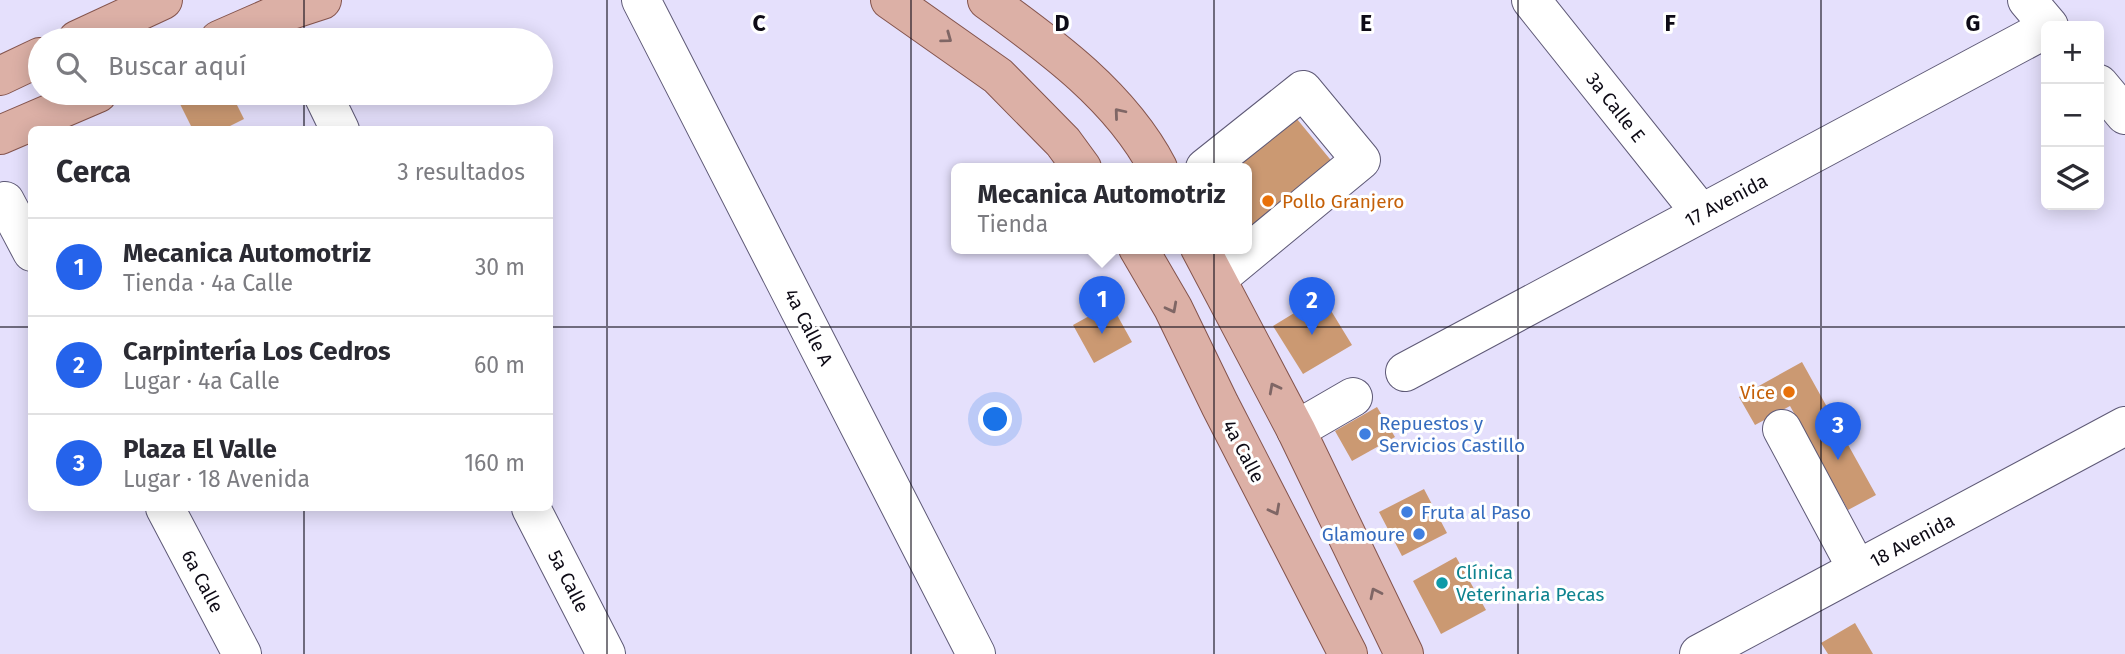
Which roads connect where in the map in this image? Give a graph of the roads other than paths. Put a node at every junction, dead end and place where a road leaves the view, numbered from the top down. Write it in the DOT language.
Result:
graph roads {
  1 [pos="163,0"];
  2 [pos="322,0"];
  3 [pos="641,0"];
  4 [pos="890,0"];
  5 [pos="987,0"];
  6 [pos="1531,0"];
  7 [pos="2027,0"];
  8 [pos="2043,21"];
  9 [pos="103,28"];
  10 [pos="246,28"];
  11 [pos="2041,32"];
  12 [pos="28,63"];
  13 [pos="0,76"];
  14 [pos="2104,91"];
  15 [pos="70,105"];
  16 [pos="328,105"];
  17 [pos="2125,115"];
  18 [pos="338,126"];
  19 [pos="0,135"];
  20 [pos="1078,163"];
  21 [pos="1155,163"];
  22 [pos="1211,163"];
  23 [pos="5,201"];
  24 [pos="1701,213"];
  25 [pos="1252,235"];
  26 [pos="28,244"];
  27 [pos="1142,254"];
  28 [pos="1224,254"];
  29 [pos="1209,264"];
  30 [pos="1405,372"];
  31 [pos="1353,397"];
  32 [pos="2125,426"];
  33 [pos="1782,429"];
  34 [pos="1296,430"];
  35 [pos="167,511"];
  36 [pos="533,511"];
  37 [pos="1857,569"];
  38 [pos="242,654"];
  39 [pos="606,654"];
  40 [pos="976,654"];
  41 [pos="1348,654"];
  42 [pos="1404,654"];
  43 [pos="1699,654"];
  1 -- 9 [label="main road"];
  2 -- 10 [label="main road"];
  3 -- 40 [label="street, 4a Calle A"];
  4 -- 20 [label="main road, one-way"];
  21 -- 5 [label="main road, one-way"];
  6 -- 24 [label="street, 3a Calle E"];
  7 -- 8 [label="street"];
  11 -- 24 [label="street, 17 Avenida"];
  12 -- 13 [label="main road"];
  14 -- 17 [label="street"];
  15 -- 19 [label="main road"];
  16 -- 18 [label="street"];
  22 -- 25 [label="street"];
  23 -- 26 [label="street"];
  24 -- 30 [label="street, 17 Avenida"];
  27 -- 41 [label="main road, 4a Calle, one-way"];
  28 -- 29 [label="street"];
  34 -- 29 [label="main road, one-way"];
  31 -- 34 [label="street"];
  32 -- 37 [label="street, 18 Avenida"];
  33 -- 37 [label="street"];
  42 -- 34 [label="main road, one-way"];
  35 -- 38 [label="street, 6a Calle"];
  36 -- 39 [label="street, 5a Calle"];
  37 -- 43 [label="street, 18 Avenida"];
}
